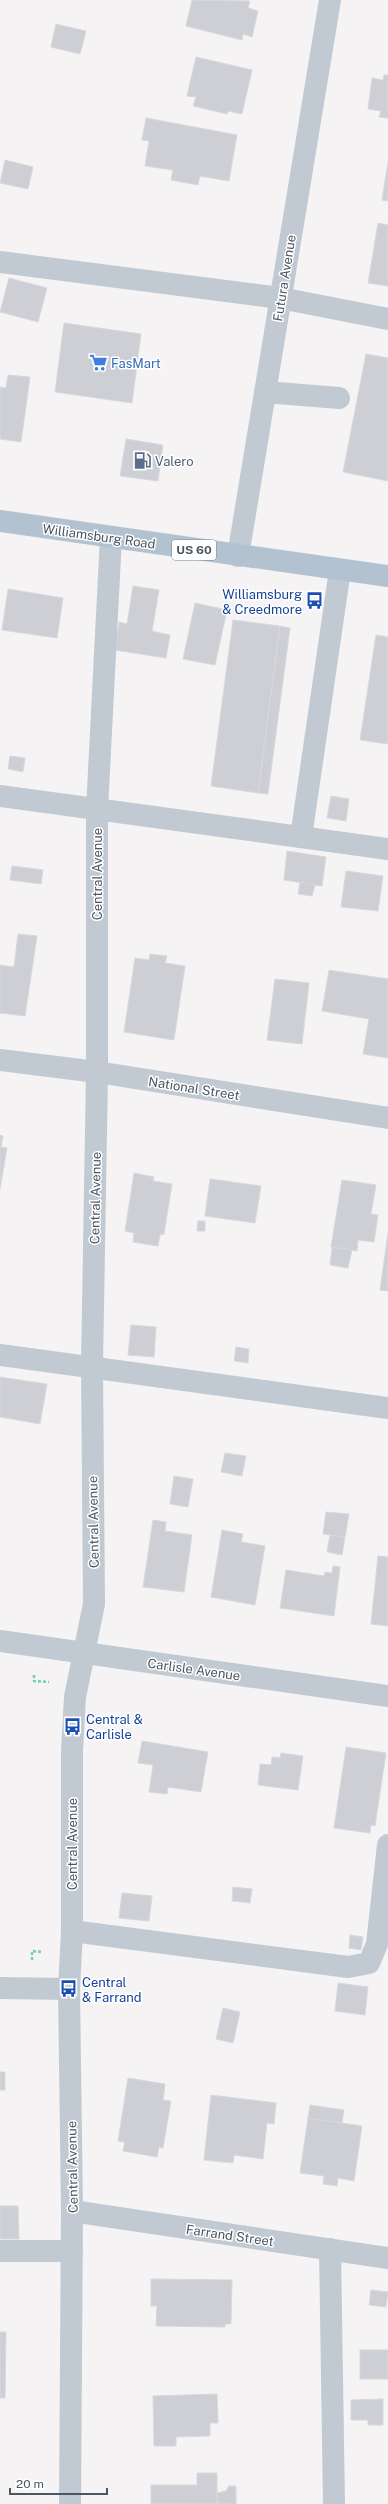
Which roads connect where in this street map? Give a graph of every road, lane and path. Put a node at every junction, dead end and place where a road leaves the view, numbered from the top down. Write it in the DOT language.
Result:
graph roads {
  1 [pos="330,0"];
  2 [pos="0,262"];
  3 [pos="280,298"];
  4 [pos="388,318"];
  5 [pos="265,392"];
  6 [pos="339,398"];
  7 [pos="0,521"];
  8 [pos="111,538"];
  9 [pos="238,556"];
  10 [pos="340,570"];
  11 [pos="388,576"];
  12 [pos="0,796"];
  13 [pos="97,810"];
  14 [pos="301,837"];
  15 [pos="388,849"];
  16 [pos="0,1060"];
  17 [pos="97,1072"];
  18 [pos="388,1118"];
  19 [pos="0,1355"];
  20 [pos="92,1366"];
  21 [pos="388,1408"];
  22 [pos="0,1641"];
  23 [pos="84,1654"];
  24 [pos="388,1696"];
  25 [pos="388,1845"];
  26 [pos="72,1931"];
  27 [pos="0,1988"];
  28 [pos="69,1989"];
  29 [pos="72,2211"];
  30 [pos="330,2249"];
  31 [pos="0,2251"];
  32 [pos="72,2251"];
  33 [pos="388,2258"];
  34 [pos="70,2504"];
  35 [pos="334,2504"];
  1 -- 3 [label="street, Futura Avenue"];
  2 -- 3 [label="street"];
  3 -- 4 [label="street"];
  3 -- 5 [label="street, Futura Avenue"];
  5 -- 6 [label="street"];
  5 -- 9 [label="street, Futura Avenue"];
  7 -- 8 [label="main road, Williamsburg Road / US 60"];
  8 -- 9 [label="main road, Williamsburg Road / US 60"];
  8 -- 13 [label="street, Central Avenue"];
  9 -- 10 [label="main road, Williamsburg Road / US 60"];
  10 -- 11 [label="main road, Williamsburg Road / US 60"];
  10 -- 14 [label="street"];
  12 -- 13 [label="street"];
  13 -- 14 [label="street"];
  13 -- 17 [label="street, Central Avenue"];
  14 -- 15 [label="street"];
  16 -- 17 [label="street, National Street"];
  17 -- 18 [label="street, National Street"];
  17 -- 20 [label="street, Central Avenue"];
  19 -- 20 [label="street"];
  20 -- 21 [label="street"];
  20 -- 23 [label="street, Central Avenue"];
  22 -- 23 [label="street, Carlisle Avenue"];
  23 -- 24 [label="street, Carlisle Avenue"];
  23 -- 26 [label="street, Central Avenue"];
  25 -- 26 [label="street"];
  26 -- 28 [label="street, Central Avenue"];
  27 -- 28 [label="street"];
  28 -- 29 [label="street, Central Avenue"];
  29 -- 30 [label="street, Farrand Street"];
  29 -- 32 [label="street, Central Avenue"];
  30 -- 33 [label="street, Farrand Street"];
  30 -- 35 [label="street"];
  31 -- 32 [label="street"];
  32 -- 34 [label="street, Central Avenue"];
}
